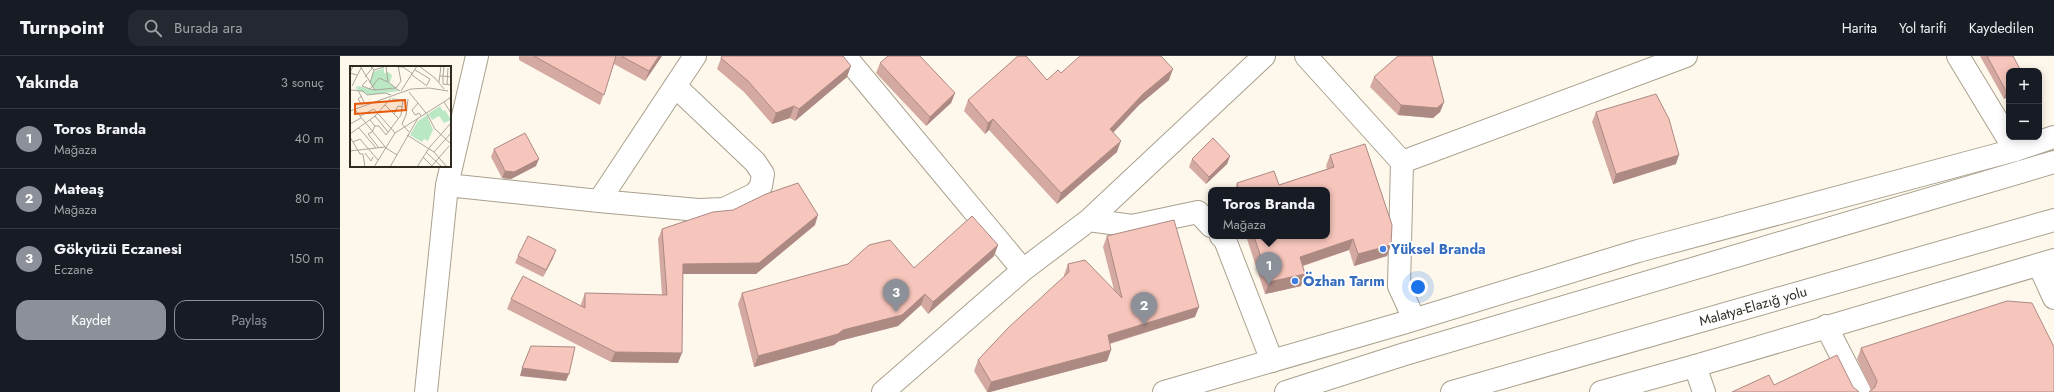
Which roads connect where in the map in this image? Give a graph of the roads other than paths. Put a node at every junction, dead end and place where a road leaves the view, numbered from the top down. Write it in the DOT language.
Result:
graph roads {
  1 [pos="477,56"];
  2 [pos="695,56"];
  3 [pos="845,56"];
  4 [pos="1259,56"];
  5 [pos="1264,56"];
  6 [pos="1306,56"];
  7 [pos="1686,56"];
  8 [pos="1958,56"];
  9 [pos="675,86"];
  10 [pos="2054,137"];
  11 [pos="2015,150"];
  12 [pos="1402,162"];
  13 [pos="2054,162"];
  14 [pos="447,185"];
  15 [pos="599,201"];
  16 [pos="1089,220"];
  17 [pos="2054,220"];
  18 [pos="1208,223"];
  19 [pos="1224,239"];
  20 [pos="2046,262"];
  21 [pos="1023,270"];
  22 [pos="2054,298"];
  23 [pos="1414,319"];
  24 [pos="1826,326"];
  25 [pos="1272,361"];
  26 [pos="1695,366"];
  27 [pos="1610,391"];
  28 [pos="426,392"];
  29 [pos="883,392"];
  30 [pos="1164,392"];
  31 [pos="1286,392"];
  32 [pos="1452,392"];
  33 [pos="1704,392"];
  34 [pos="1860,392"];
  1 -- 14 [label="main road"];
  2 -- 9 [label="main road"];
  3 -- 21 [label="main road"];
  4 -- 5 [label="main road"];
  5 -- 16 [label="main road"];
  6 -- 12 [label="main road"];
  7 -- 12 [label="main road"];
  8 -- 11 [label="main road"];
  9 -- 15 [label="main road"];
  9 -- 15 [label="main road"];
  10 -- 11 [label="main road"];
  11 -- 23 [label="main road"];
  12 -- 23 [label="main road"];
  13 -- 31 [label="main road"];
  14 -- 15 [label="main road"];
  14 -- 28 [label="main road"];
  16 -- 18 [label="main road"];
  16 -- 21 [label="main road"];
  17 -- 32 [label="main road, Malatya-Elazığ yolu"];
  19 -- 25 [label="main road"];
  20 -- 22 [label="main road"];
  20 -- 24 [label="main road"];
  21 -- 29 [label="main road"];
  23 -- 25 [label="main road"];
  24 -- 26 [label="main road"];
  24 -- 34 [label="main road"];
  25 -- 30 [label="main road"];
  26 -- 27 [label="main road"];
  26 -- 33 [label="main road"];
}
